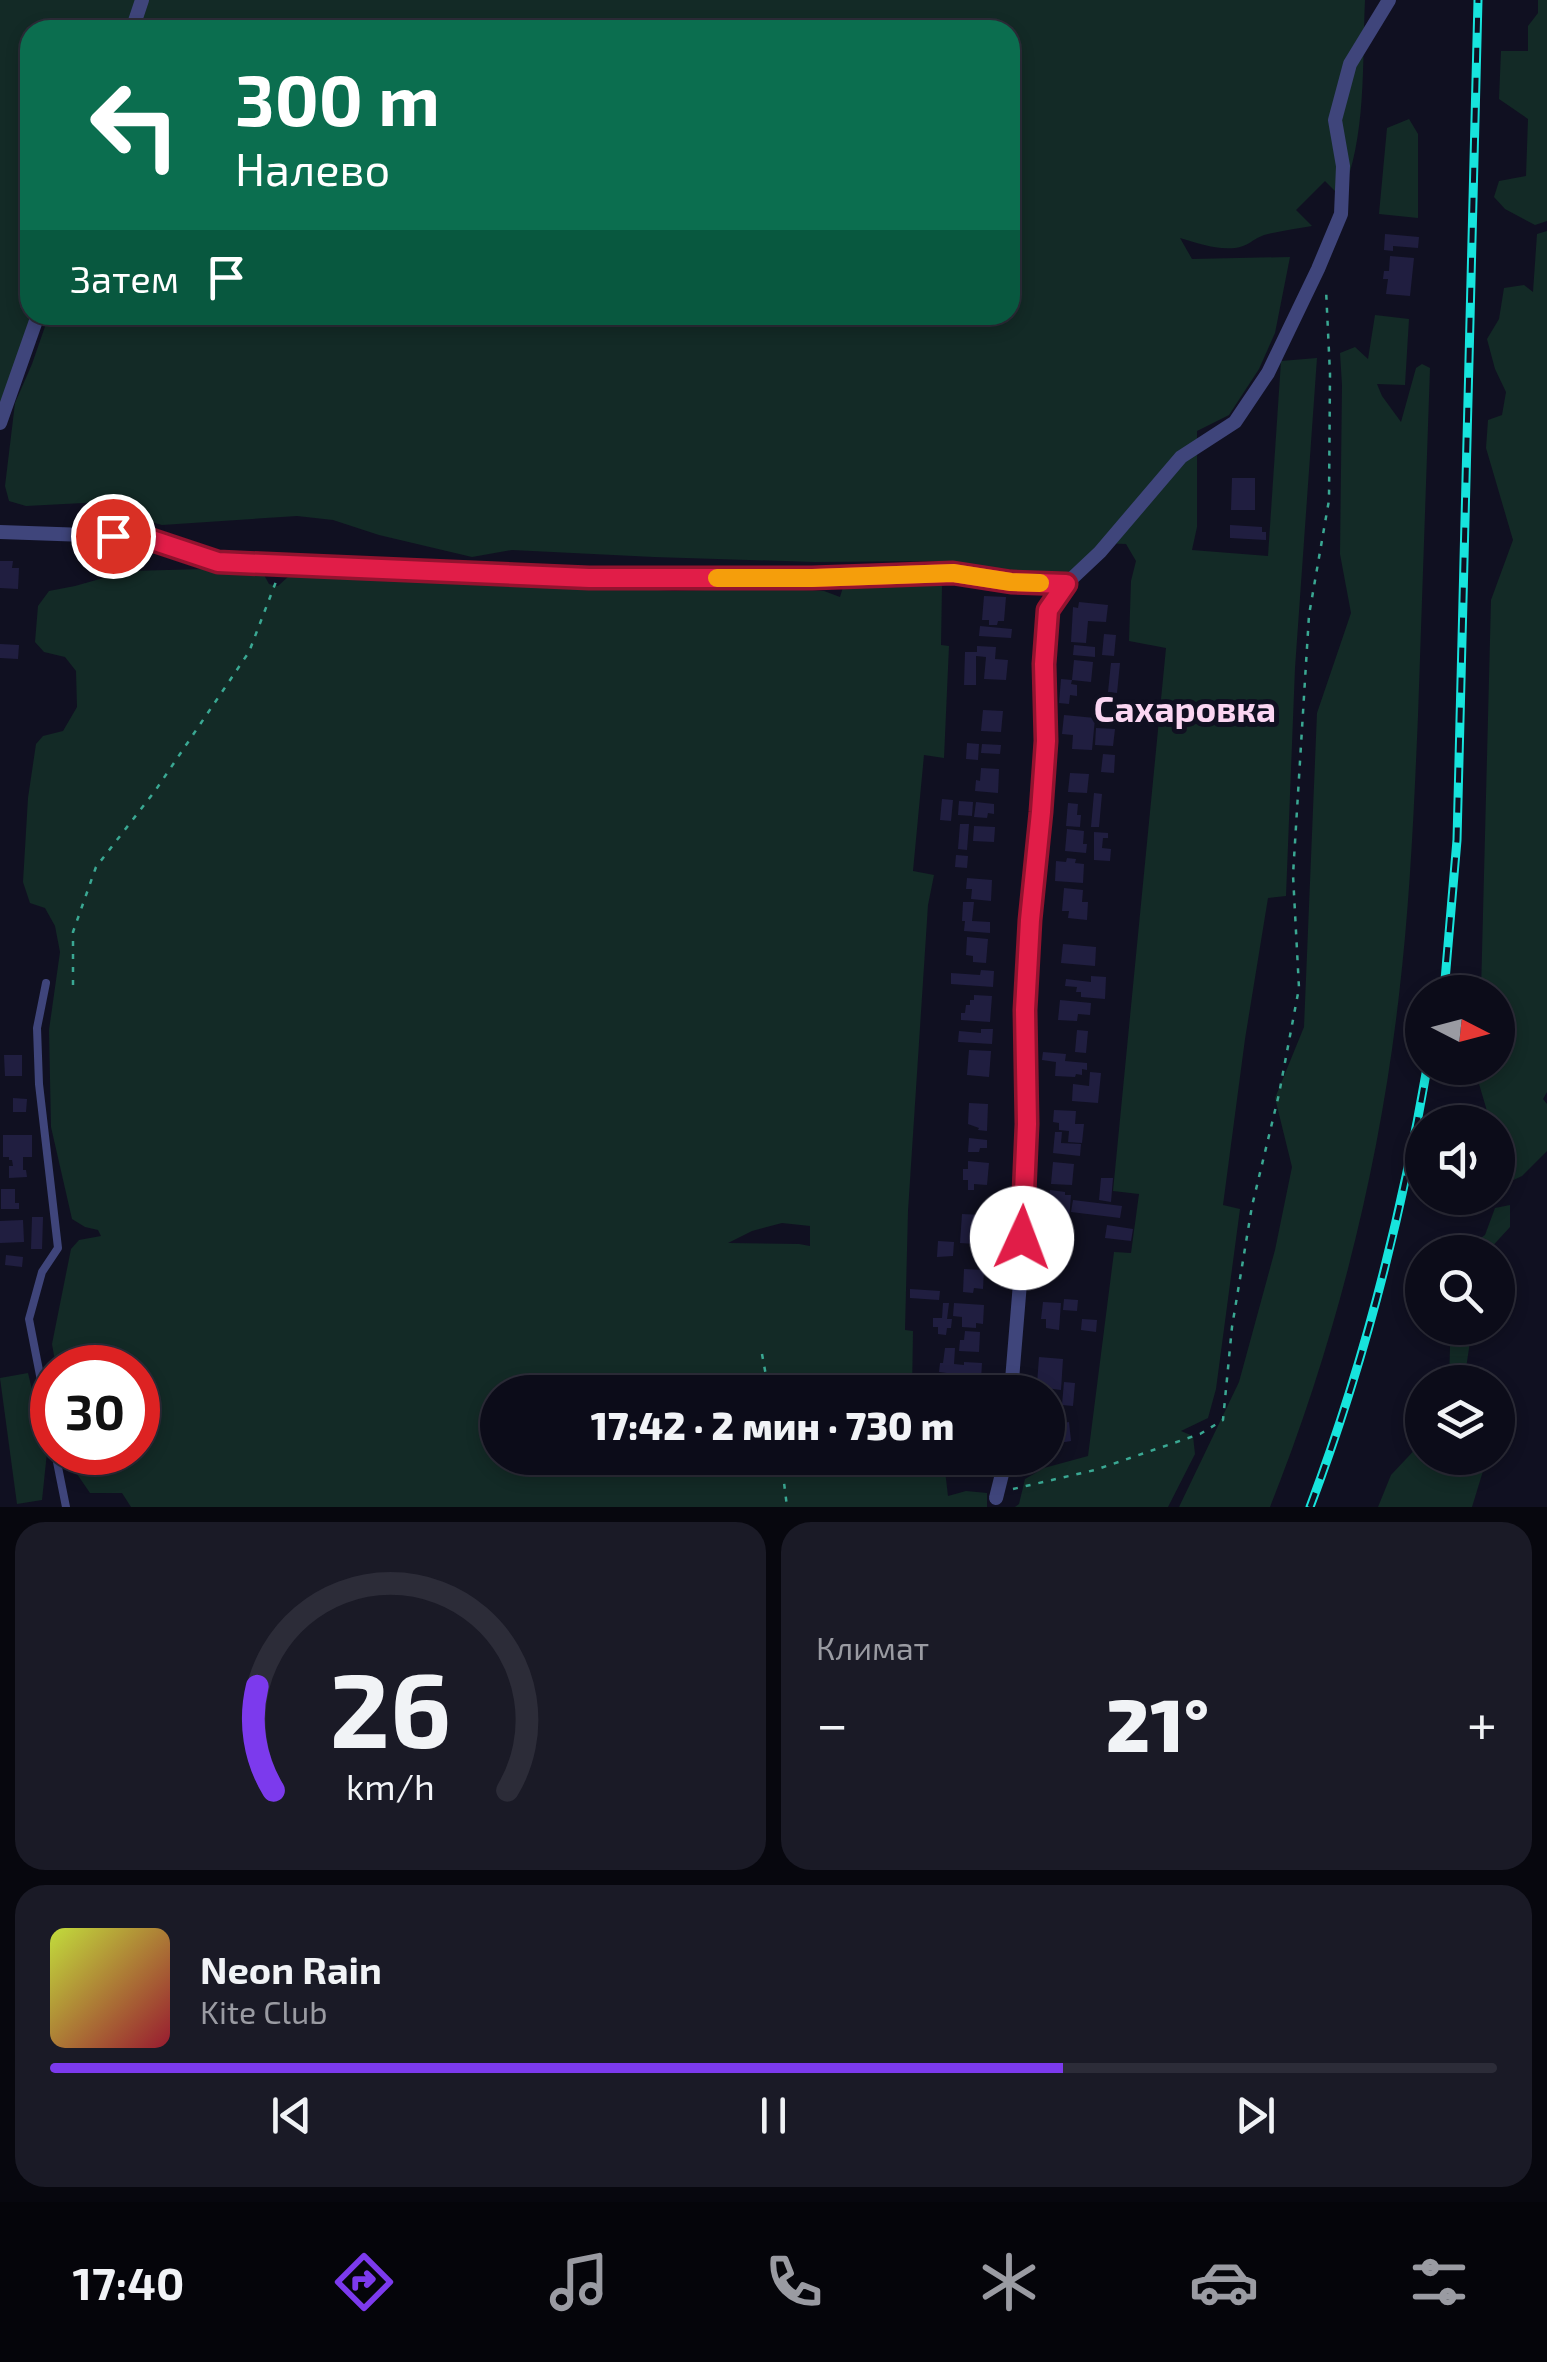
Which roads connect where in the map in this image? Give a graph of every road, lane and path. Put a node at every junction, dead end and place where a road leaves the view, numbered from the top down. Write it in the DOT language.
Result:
graph roads {
  1 [pos="1389,0"];
  2 [pos="1326,282"];
  3 [pos="34,325"];
  4 [pos="0,423"];
  5 [pos="0,532"];
  6 [pos="284,564"];
  7 [pos="1066,584"];
  8 [pos="46,983"];
  9 [pos="73,985"];
  10 [pos="34,1345"];
  11 [pos="762,1354"];
  12 [pos="766,1375"];
  13 [pos="1013,1375"];
  14 [pos="60,1475"];
  15 [pos="783,1475"];
  16 [pos="1002,1475"];
  17 [pos="996,1498"];
  18 [pos="66,1507"];
  19 [pos="787,1507"];
  1 -- 7 [label="street"];
  2 -- 17 [label="path"];
  3 -- 4 [label="street"];
  5 -- 6 [label="street"];
  6 -- 7 [label="street"];
  6 -- 9 [label="path"];
  7 -- 13 [label="street"];
  8 -- 10 [label="lane"];
  11 -- 12 [label="path"];
  14 -- 18 [label="lane"];
  15 -- 19 [label="path"];
  16 -- 17 [label="street"];
}
